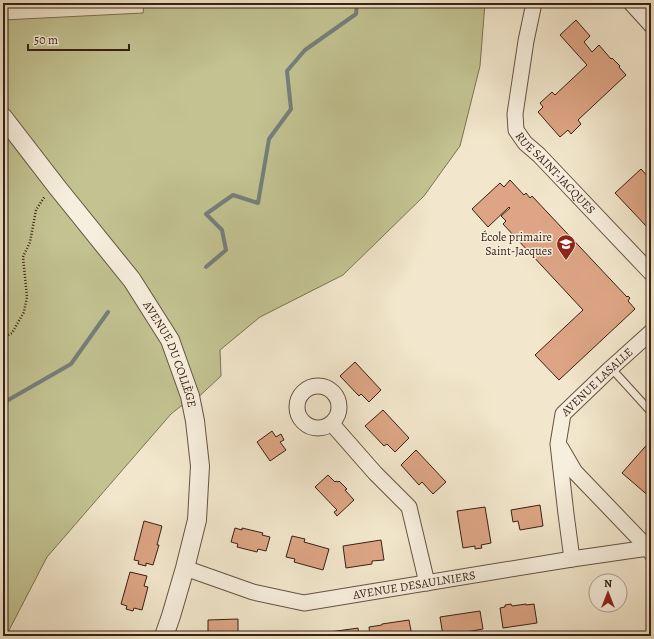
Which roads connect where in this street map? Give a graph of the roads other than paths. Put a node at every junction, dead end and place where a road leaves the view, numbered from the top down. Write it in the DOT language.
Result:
graph roads {
  1 [pos="534,3"];
  2 [pos="631,3"];
  3 [pos="651,24"];
  4 [pos="3,117"];
  5 [pos="651,273"];
  6 [pos="651,332"];
  7 [pos="611,368"];
  8 [pos="651,412"];
  9 [pos="332,424"];
  10 [pos="558,444"];
  11 [pos="649,550"];
  12 [pos="572,559"];
  13 [pos="185,568"];
  14 [pos="427,583"];
  15 [pos="164,636"];
  1 -- 5 [label="street, RUE SAINT-JACQUES"];
  2 -- 3 [label="street"];
  4 -- 13 [label="street, AVENUE DU COLLÈGE"];
  6 -- 7 [label="street, AVENUE LASALLE"];
  7 -- 8 [label="lane"];
  7 -- 10 [label="street, AVENUE LASALLE"];
  9 -- 14 [label="street"];
  10 -- 11 [label="street"];
  10 -- 12 [label="street, AVENUE LASALLE"];
  11 -- 12 [label="street, AVENUE DESAULNIERS"];
  12 -- 14 [label="street, AVENUE DESAULNIERS"];
  13 -- 14 [label="street, AVENUE DESAULNIERS"];
  13 -- 15 [label="street, AVENUE DU COLLÈGE"];
}
